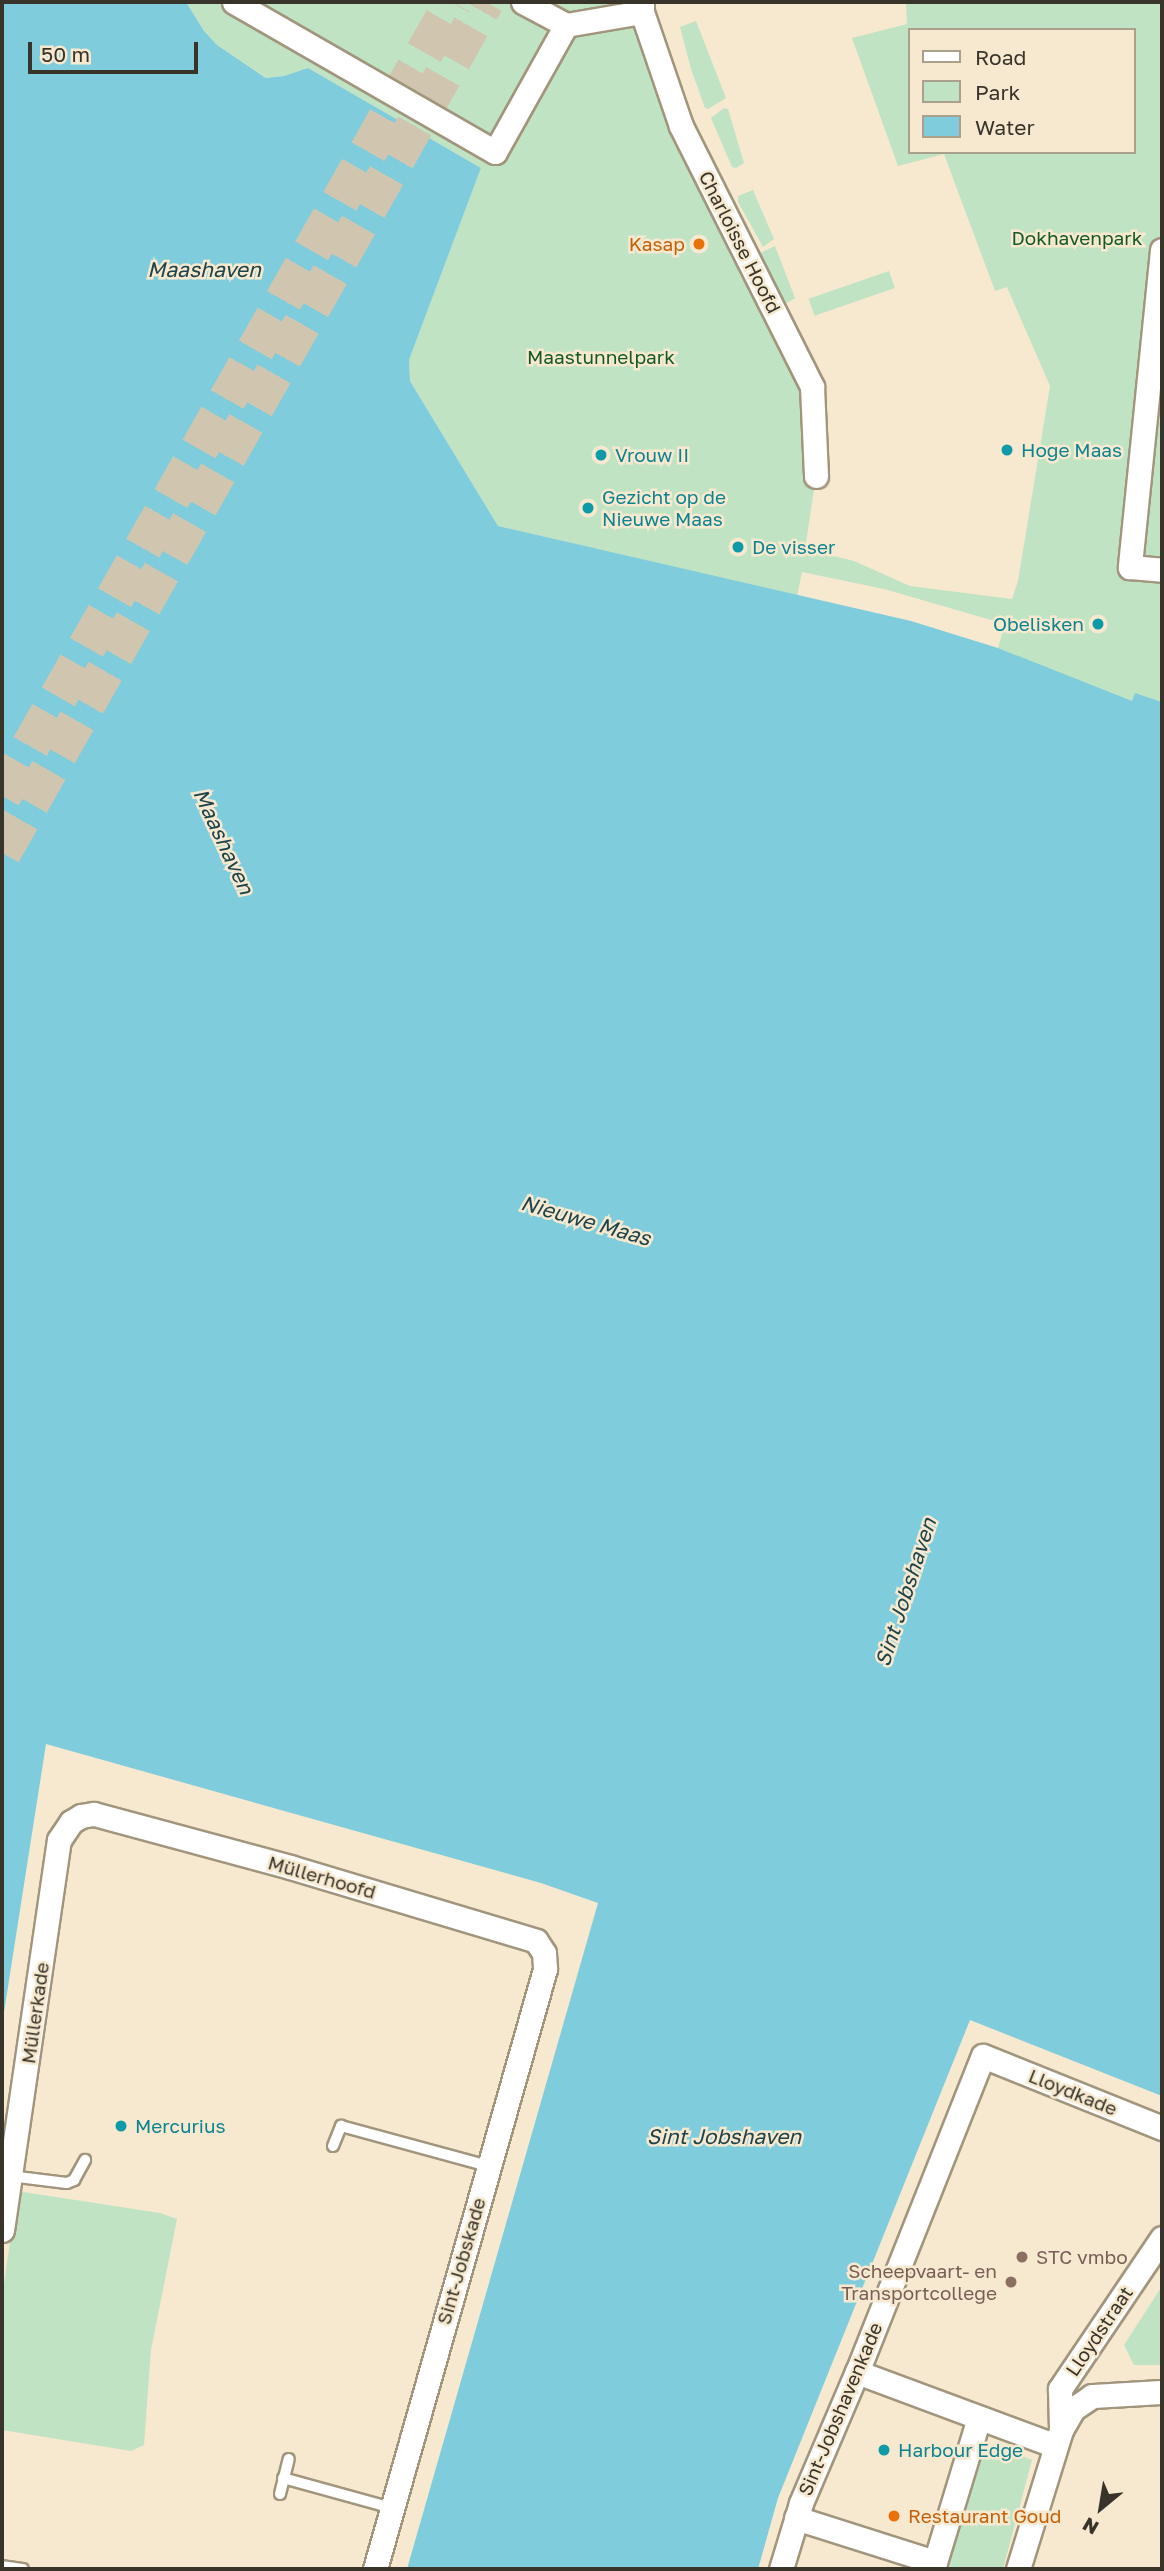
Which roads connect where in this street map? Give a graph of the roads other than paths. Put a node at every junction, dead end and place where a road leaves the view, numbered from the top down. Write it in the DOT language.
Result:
graph roads {
  1 [pos="234,2"];
  2 [pos="523,2"];
  3 [pos="642,7"];
  4 [pos="566,25"];
  5 [pos="1162,250"];
  6 [pos="816,476"];
  7 [pos="1162,570"];
  8 [pos="92,1813"];
  9 [pos="544,1953"];
  10 [pos="983,2056"];
  11 [pos="1162,2128"];
  12 [pos="333,2146"];
  13 [pos="85,2160"];
  14 [pos="488,2166"];
  15 [pos="10,2176"];
  16 [pos="2,2230"];
  17 [pos="1162,2238"];
  18 [pos="857,2372"];
  19 [pos="1162,2392"];
  20 [pos="979,2418"];
  21 [pos="1058,2438"];
  22 [pos="289,2459"];
  23 [pos="284,2479"];
  24 [pos="279,2494"];
  25 [pos="392,2508"];
  26 [pos="796,2518"];
  27 [pos="2,2566"];
  28 [pos="934,2566"];
  29 [pos="23,2569"];
  30 [pos="374,2569"];
  31 [pos="781,2569"];
  32 [pos="1017,2569"];
  1 -- 4 [label="street"];
  2 -- 4 [label="street"];
  3 -- 4 [label="street, Charloisse Hoofd"];
  3 -- 6 [label="street, Charloisse Hoofd"];
  5 -- 7 [label="street"];
  8 -- 9 [label="street, Müllerhoofd"];
  8 -- 15 [label="street, Müllerkade"];
  9 -- 14 [label="street, Sint-Jobskade"];
  10 -- 11 [label="street, Lloydkade"];
  10 -- 18 [label="street, Sint-Jobshavenkade"];
  12 -- 14 [label="lane"];
  13 -- 15 [label="lane"];
  14 -- 25 [label="street, Sint-Jobskade"];
  15 -- 16 [label="street, Müllerkade"];
  17 -- 21 [label="street, Lloydstraat"];
  18 -- 20 [label="street"];
  18 -- 26 [label="street, Sint-Jobshavenkade"];
  19 -- 21 [label="street, Lloydstraat"];
  20 -- 21 [label="street"];
  20 -- 28 [label="street"];
  21 -- 32 [label="street, Lloydstraat"];
  22 -- 23 [label="lane"];
  23 -- 24 [label="lane"];
  23 -- 25 [label="lane"];
  25 -- 30 [label="street, Sint-Jobskade"];
  26 -- 28 [label="street"];
  26 -- 31 [label="street, Sint-Jobshavenkade"];
  27 -- 29 [label="lane"];
}
